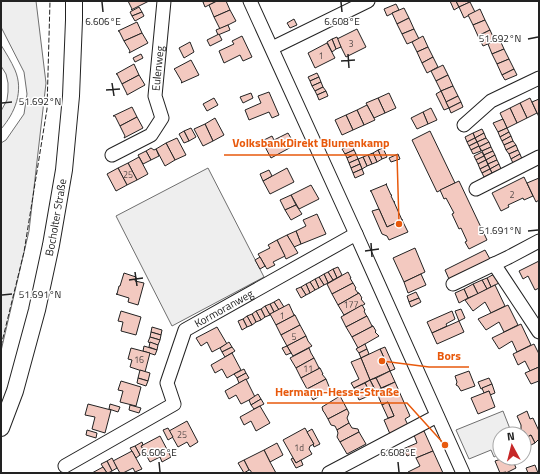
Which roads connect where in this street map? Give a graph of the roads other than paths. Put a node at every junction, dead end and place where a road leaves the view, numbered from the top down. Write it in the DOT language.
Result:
graph roads {
  1 [pos="74,1"];
  2 [pos="164,1"];
  3 [pos="250,1"];
  4 [pos="368,1"];
  5 [pos="272,48"];
  6 [pos="539,78"];
  7 [pos="464,125"];
  8 [pos="112,155"];
  9 [pos="539,157"];
  10 [pos="476,189"];
  11 [pos="356,234"];
  12 [pos="538,244"];
  13 [pos="494,264"];
  14 [pos="453,284"];
  15 [pos="539,332"];
  16 [pos="438,416"];
  17 [pos="1,428"];
  18 [pos="65,466"];
  19 [pos="329,473"];
  20 [pos="464,473"];
  1 -- 17 [label="main road, Bocholter Straße"];
  2 -- 8 [label="street, Eulenweg"];
  3 -- 5 [label="street"];
  4 -- 5 [label="street"];
  5 -- 11 [label="street"];
  6 -- 7 [label="street"];
  9 -- 10 [label="street"];
  11 -- 16 [label="street"];
  11 -- 18 [label="street, Kormoranweg"];
  12 -- 13 [label="street"];
  13 -- 14 [label="street"];
  13 -- 15 [label="street"];
  16 -- 19 [label="street"];
  16 -- 20 [label="street"];
}
